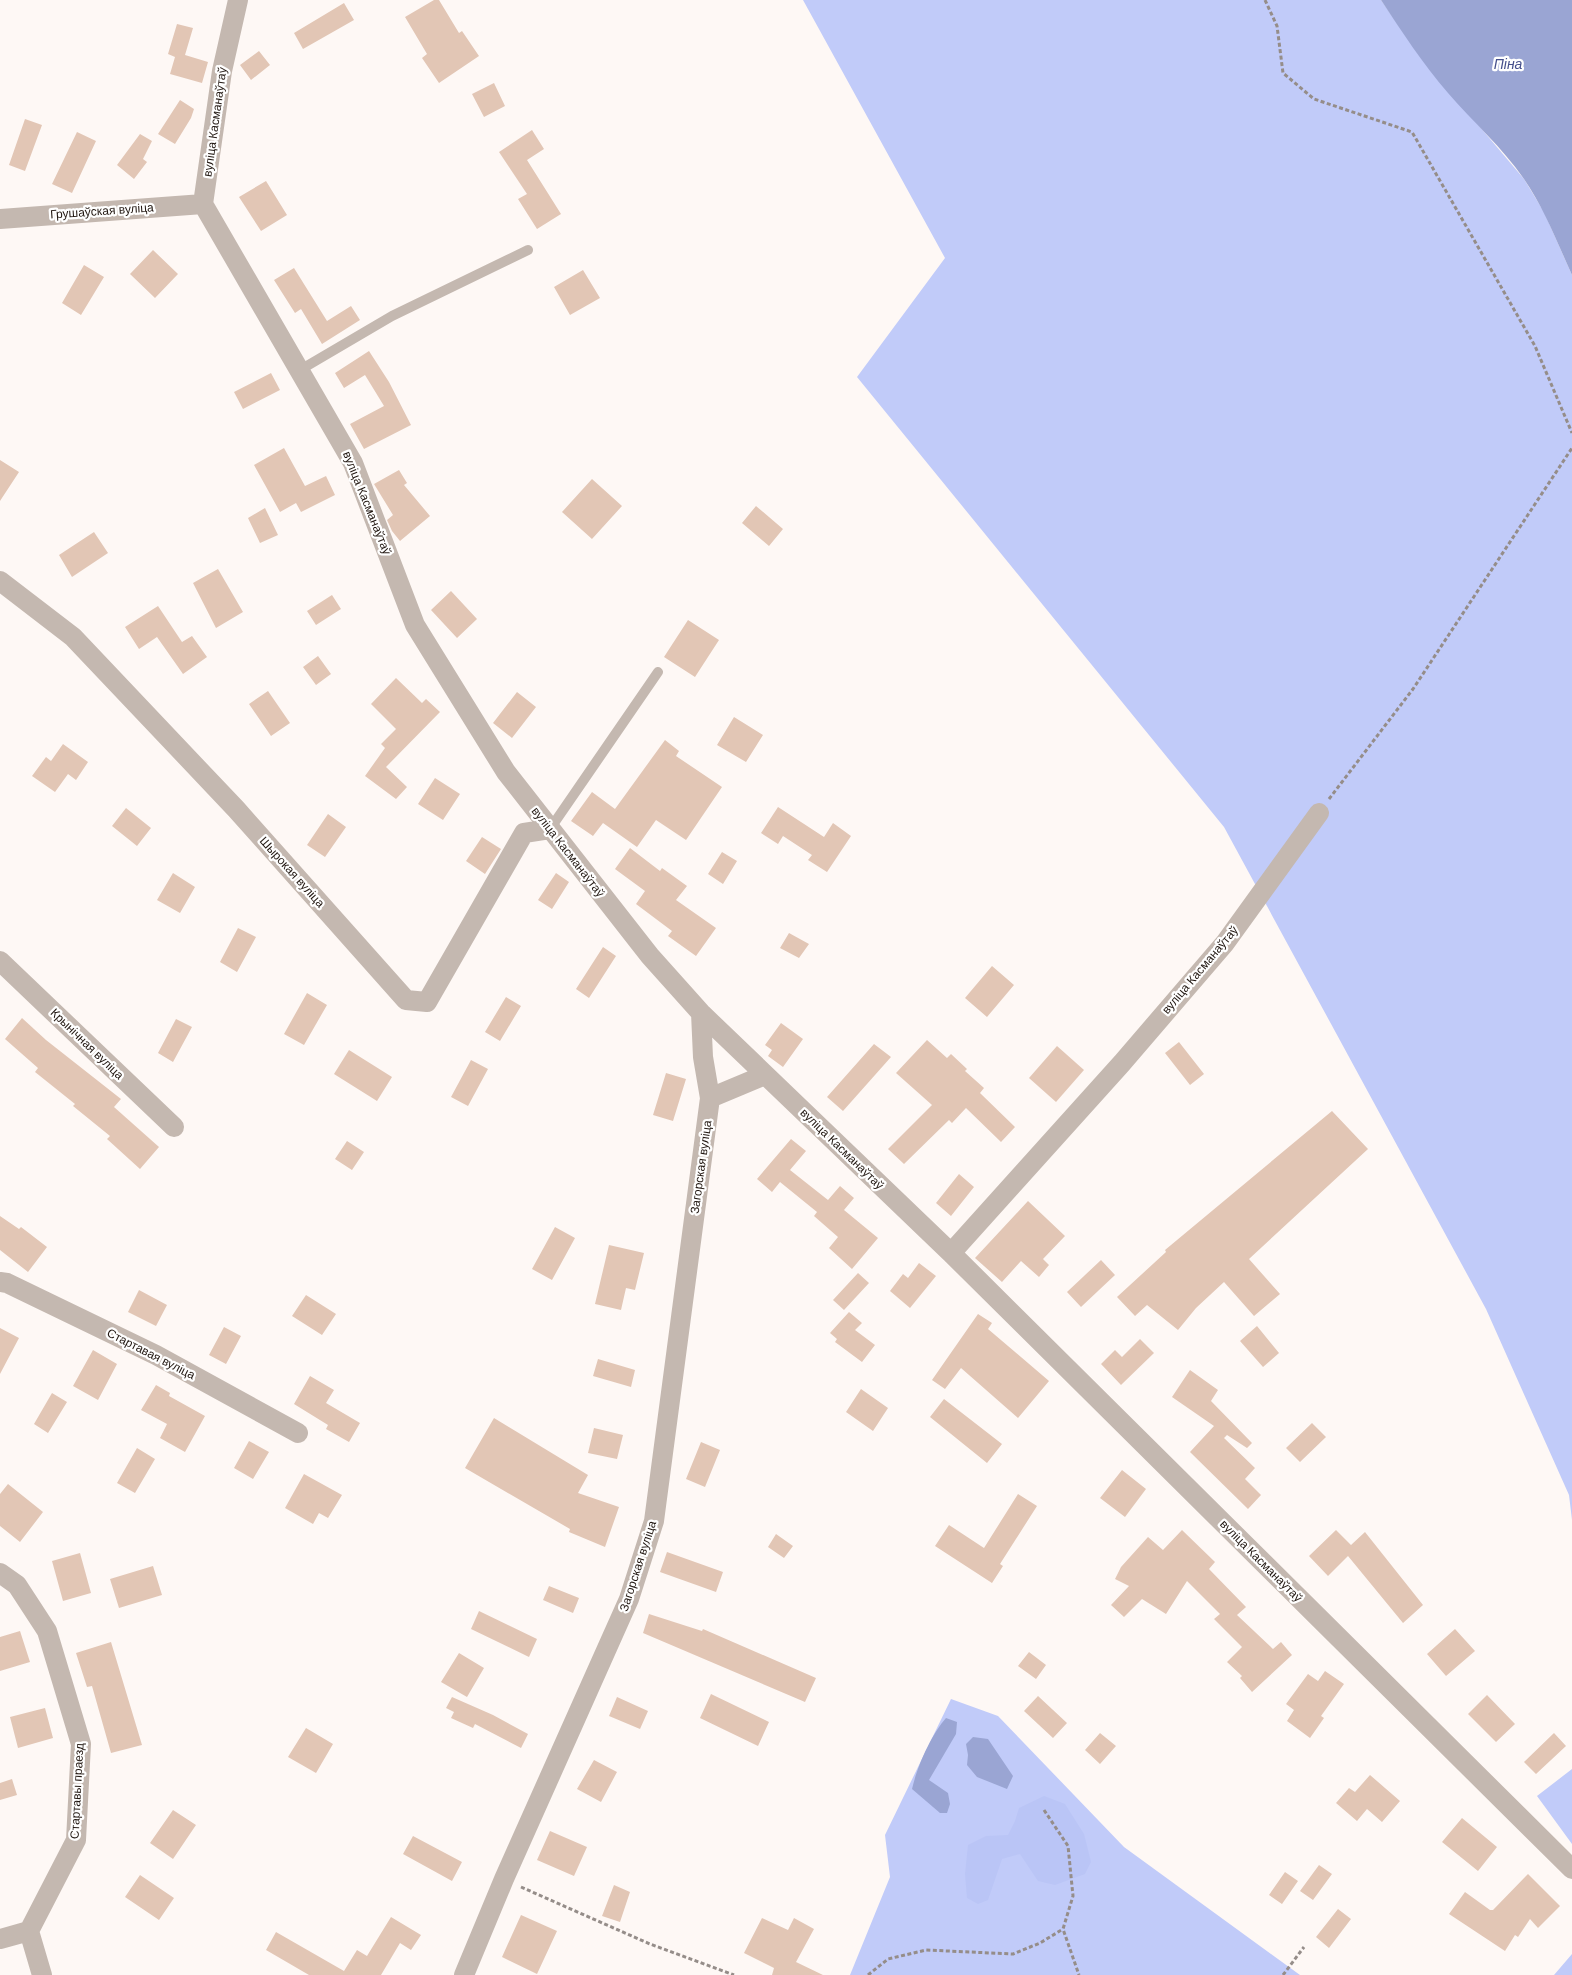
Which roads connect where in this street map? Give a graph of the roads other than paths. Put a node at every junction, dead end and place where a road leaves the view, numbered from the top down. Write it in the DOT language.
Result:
graph roads {
  1 [pos="238,0"];
  2 [pos="203,204"];
  3 [pos="0,219"];
  4 [pos="528,250"];
  5 [pos="300,370"];
  6 [pos="0,580"];
  7 [pos="658,672"];
  8 [pos="1319,813"];
  9 [pos="550,829"];
  10 [pos="0,962"];
  11 [pos="701,1013"];
  12 [pos="764,1075"];
  13 [pos="710,1098"];
  14 [pos="174,1127"];
  15 [pos="951,1253"];
  16 [pos="0,1282"];
  17 [pos="298,1433"];
  18 [pos="0,1573"];
  19 [pos="1572,1869"];
  20 [pos="30,1931"];
  21 [pos="0,1939"];
  22 [pos="42,1975"];
  23 [pos="464,1975"];
  1 -- 2 [label="street, вуліца Касманаўтаў"];
  2 -- 3 [label="street, Грушаўская вуліца"];
  2 -- 5 [label="street, вуліца Касманаўтаў"];
  4 -- 5 [label="lane"];
  5 -- 9 [label="street, вуліца Касманаўтаў"];
  6 -- 9 [label="street, Шырокая вуліца"];
  7 -- 9 [label="lane"];
  8 -- 15 [label="street, вуліца Касманаўтаў"];
  9 -- 11 [label="street, вуліца Касманаўтаў"];
  10 -- 14 [label="street, Крынічная вуліца"];
  11 -- 12 [label="street, вуліца Касманаўтаў"];
  11 -- 13 [label="street, Загорская вуліца"];
  12 -- 13 [label="street"];
  12 -- 15 [label="street, вуліца Касманаўтаў"];
  13 -- 23 [label="street, Загорская вуліца"];
  15 -- 19 [label="street, вуліца Касманаўтаў"];
  16 -- 17 [label="street, Стартавая вуліца"];
  18 -- 20 [label="street, Стартавы праезд"];
  20 -- 21 [label="street"];
  20 -- 22 [label="street"];
}
